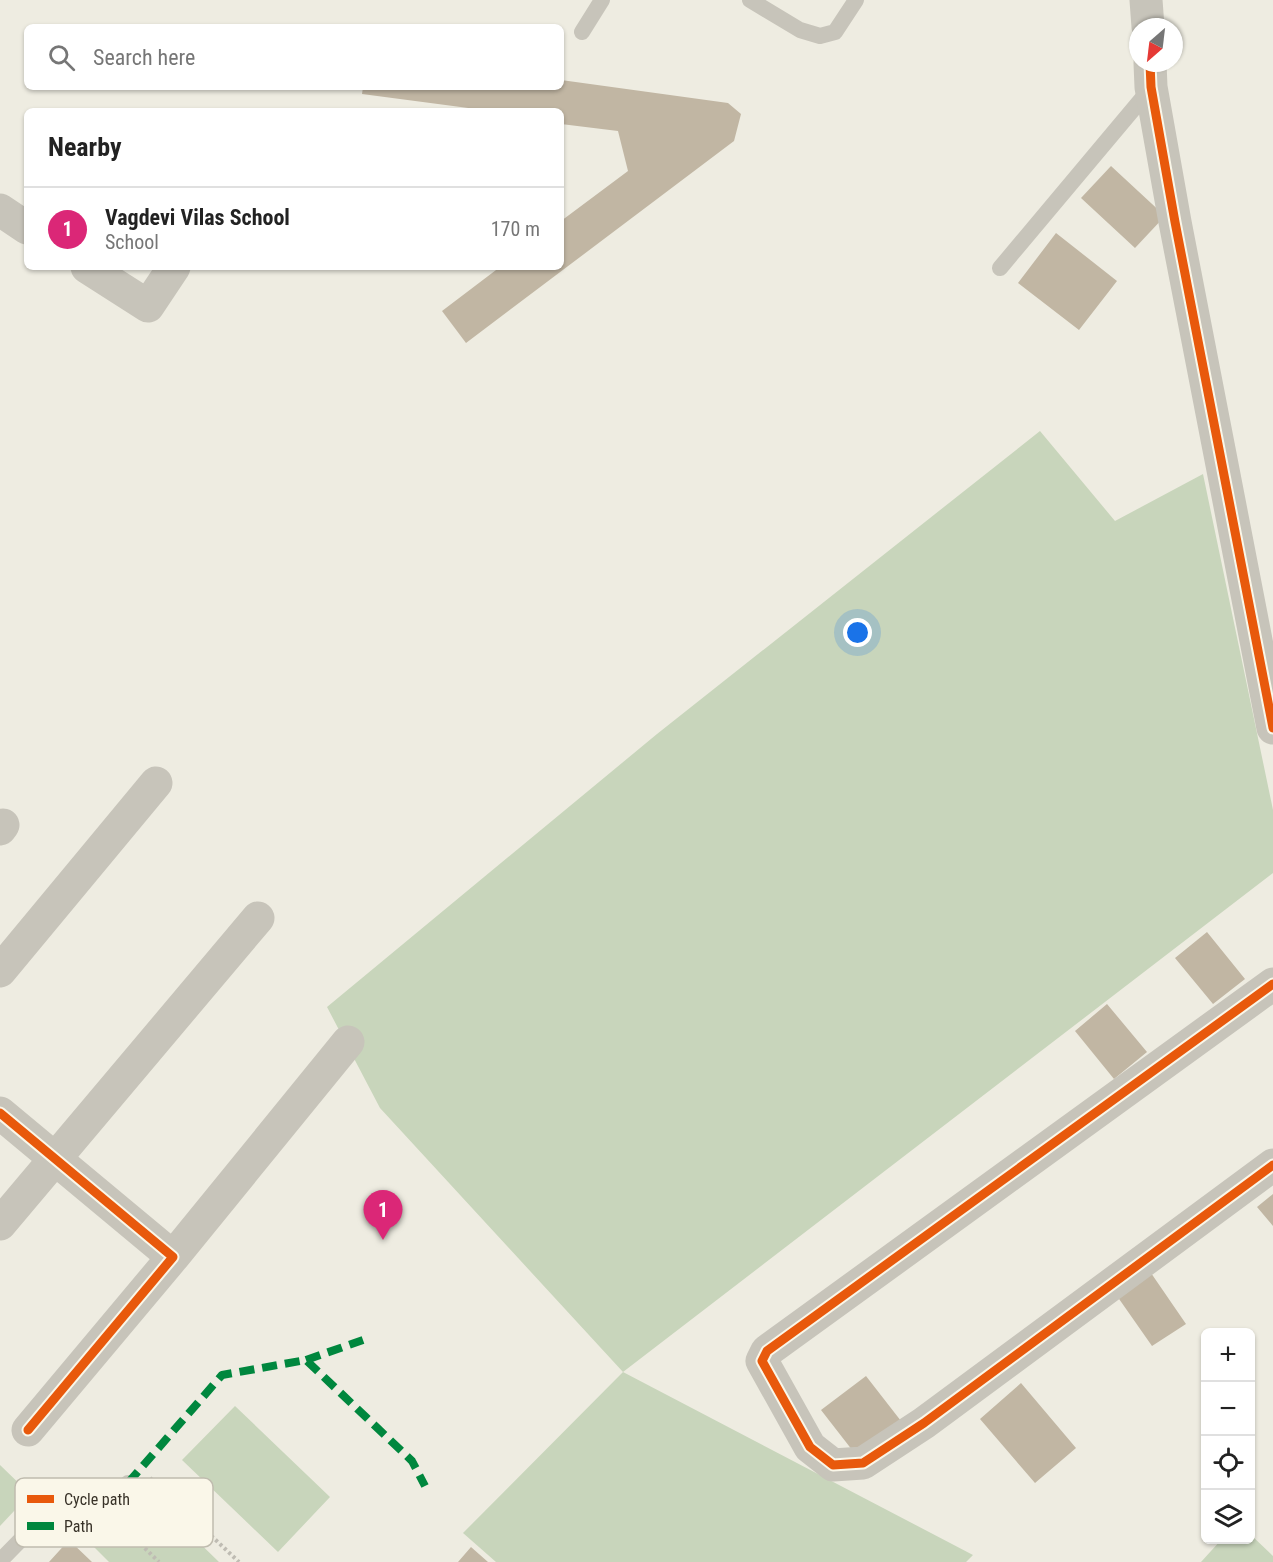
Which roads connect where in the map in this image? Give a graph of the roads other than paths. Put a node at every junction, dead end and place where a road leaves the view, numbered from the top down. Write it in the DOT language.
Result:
graph roads {
  1 [pos="603,0"];
  2 [pos="750,0"];
  3 [pos="856,0"];
  4 [pos="1146,0"];
  5 [pos="1147,18"];
  6 [pos="582,32"];
  7 [pos="1150,75"];
  8 [pos="0,210"];
  9 [pos="24,226"];
  10 [pos="1000,268"];
  11 [pos="92,270"];
  12 [pos="172,270"];
  13 [pos="1273,728"];
  14 [pos="156,783"];
  15 [pos="258,918"];
  16 [pos="0,971"];
  17 [pos="1273,984"];
  18 [pos="348,1042"];
  19 [pos="0,1113"];
  20 [pos="55,1158"];
  21 [pos="1273,1165"];
  22 [pos="0,1224"];
  23 [pos="173,1257"];
  24 [pos="28,1430"];
  25 [pos="15,1546"];
  26 [pos="0,1561"];
  1 -- 6 [label="lane"];
  2 -- 3 [label="lane"];
  4 -- 5 [label="street"];
  7 -- 10 [label="lane"];
  7 -- 13 [label="street"];
  8 -- 9 [label="street"];
  11 -- 12 [label="street"];
  14 -- 16 [label="street"];
  15 -- 20 [label="street"];
  17 -- 21 [label="street"];
  18 -- 23 [label="street"];
  19 -- 20 [label="street"];
  20 -- 22 [label="street"];
  20 -- 23 [label="street"];
  23 -- 24 [label="street"];
  25 -- 26 [label="lane"];
}
